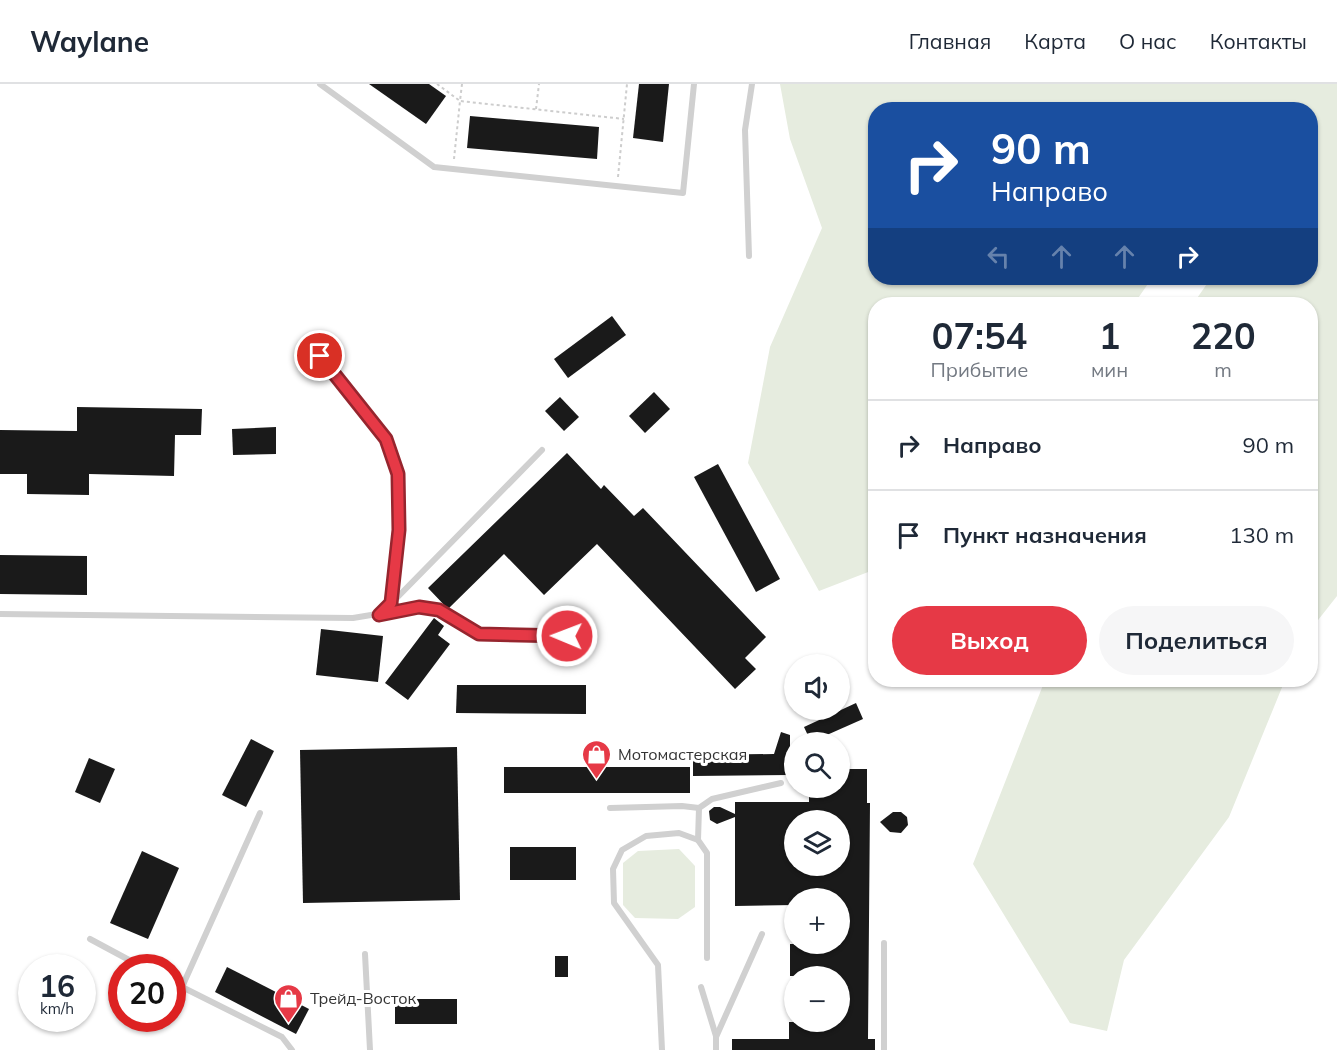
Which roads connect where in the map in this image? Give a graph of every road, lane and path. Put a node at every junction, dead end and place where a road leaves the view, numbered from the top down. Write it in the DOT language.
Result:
graph roads {
  1 [pos="320,84"];
  2 [pos="437,84"];
  3 [pos="462,84"];
  4 [pos="539,84"];
  5 [pos="627,84"];
  6 [pos="694,84"];
  7 [pos="752,84"];
  8 [pos="460,101"];
  9 [pos="536,109"];
  10 [pos="624,119"];
  11 [pos="453,169"];
  12 [pos="618,186"];
  13 [pos="749,256"];
  14 [pos="320,356"];
  15 [pos="542,450"];
  16 [pos="391,603"];
  17 [pos="0,614"];
  18 [pos="379,615"];
  19 [pos="567,636"];
  20 [pos="781,783"];
  21 [pos="609,808"];
  22 [pos="699,808"];
  23 [pos="260,813"];
  24 [pos="698,840"];
  25 [pos="762,934"];
  26 [pos="90,939"];
  27 [pos="884,943"];
  28 [pos="118,954"];
  29 [pos="365,954"];
  30 [pos="707,958"];
  31 [pos="186,978"];
  32 [pos="701,987"];
  33 [pos="186,989"];
  34 [pos="716,1036"];
  35 [pos="292,1050"];
  36 [pos="370,1050"];
  37 [pos="662,1050"];
  38 [pos="716,1050"];
  39 [pos="885,1050"];
  1 -- 11 [label="lane"];
  2 -- 8 [label="path"];
  3 -- 8 [label="path"];
  4 -- 9 [label="path"];
  5 -- 10 [label="path"];
  6 -- 12 [label="lane"];
  7 -- 13 [label="lane"];
  8 -- 9 [label="path"];
  8 -- 11 [label="path"];
  9 -- 10 [label="path"];
  10 -- 12 [label="path"];
  11 -- 12 [label="lane"];
  14 -- 16 [label="lane"];
  15 -- 16 [label="lane"];
  16 -- 18 [label="lane"];
  17 -- 18 [label="lane"];
  18 -- 19 [label="lane"];
  20 -- 22 [label="lane"];
  21 -- 22 [label="lane"];
  22 -- 24 [label="lane"];
  23 -- 31 [label="lane"];
  24 -- 30 [label="lane"];
  24 -- 37 [label="lane"];
  25 -- 34 [label="lane"];
  26 -- 28 [label="lane"];
  27 -- 39 [label="lane"];
  29 -- 36 [label="lane"];
  32 -- 34 [label="lane"];
  33 -- 35 [label="lane"];
  34 -- 38 [label="lane"];
}
